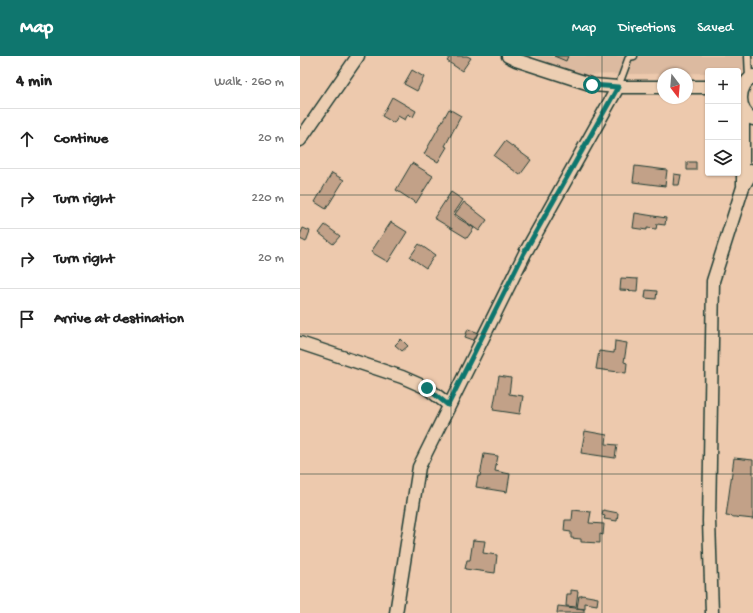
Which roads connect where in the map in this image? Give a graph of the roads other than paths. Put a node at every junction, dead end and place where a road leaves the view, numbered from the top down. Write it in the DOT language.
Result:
graph roads {
  1 [pos="358,56"];
  2 [pos="508,56"];
  3 [pos="634,56"];
  4 [pos="748,56"];
  5 [pos="746,82"];
  6 [pos="618,87"];
  7 [pos="657,87"];
  8 [pos="693,87"];
  9 [pos="705,87"];
  10 [pos="744,110"];
  11 [pos="753,120"];
  12 [pos="300,140"];
  13 [pos="753,170"];
  14 [pos="743,187"];
  15 [pos="300,343"];
  16 [pos="448,405"];
  17 [pos="396,613"];
  18 [pos="712,613"];
  1 -- 12 [label="street"];
  2 -- 6 [label="street"];
  3 -- 6 [label="lane"];
  4 -- 5 [label="lane"];
  5 -- 10 [label="street"];
  6 -- 7 [label="street"];
  6 -- 16 [label="street"];
  8 -- 9 [label="street"];
  10 -- 11 [label="street"];
  10 -- 14 [label="street"];
  13 -- 14 [label="street"];
  14 -- 18 [label="street"];
  15 -- 16 [label="street"];
  16 -- 17 [label="street"];
}
